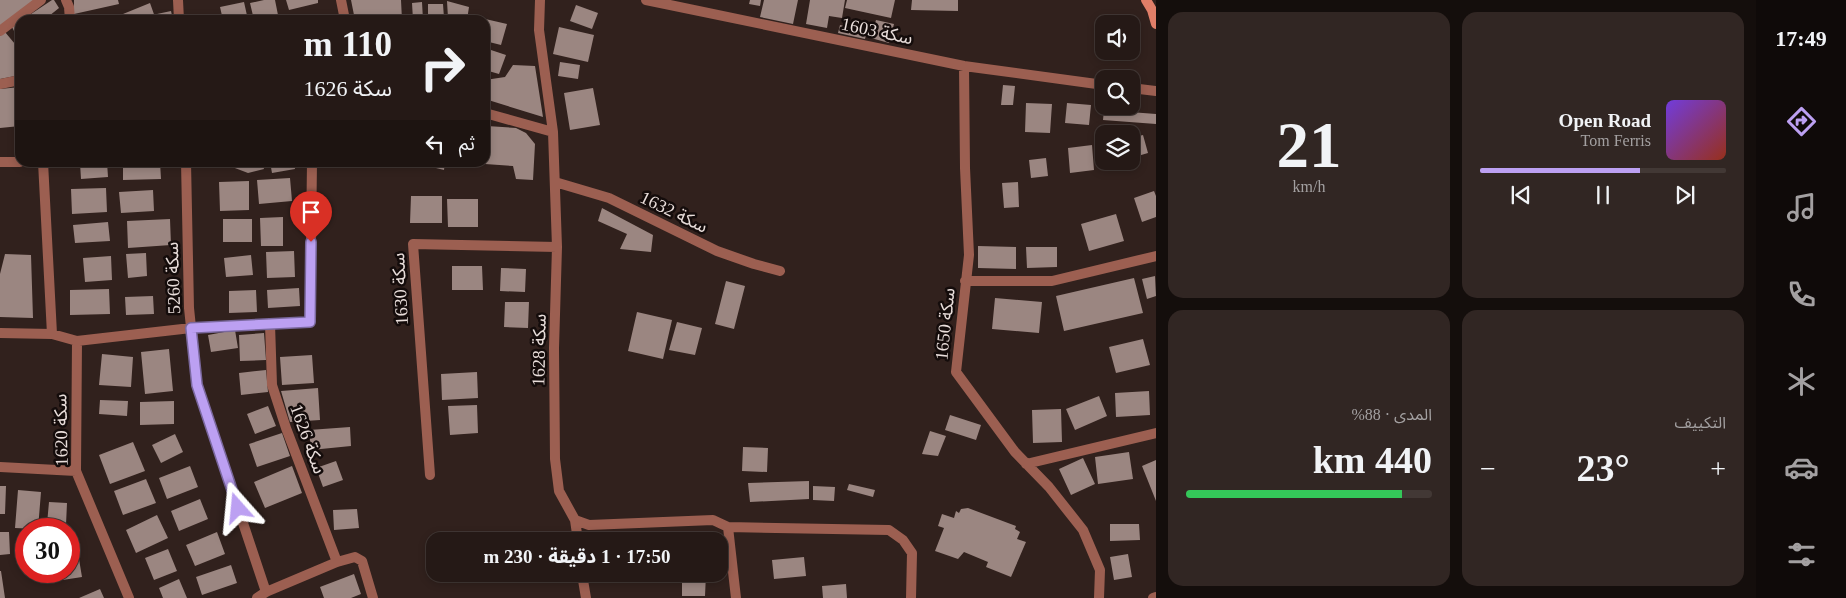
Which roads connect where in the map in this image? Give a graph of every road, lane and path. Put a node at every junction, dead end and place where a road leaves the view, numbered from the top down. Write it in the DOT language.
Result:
graph roads {
  1 [pos="41,0"];
  2 [pos="66,0"];
  3 [pos="178,0"];
  4 [pos="341,0"];
  5 [pos="540,0"];
  6 [pos="646,0"];
  7 [pos="1146,0"];
  8 [pos="21,15"];
  9 [pos="70,15"];
  10 [pos="179,15"];
  11 [pos="345,15"];
  12 [pos="15,20"];
  13 [pos="1156,24"];
  14 [pos="0,31"];
  15 [pos="964,66"];
  16 [pos="15,81"];
  17 [pos="0,84"];
  18 [pos="1095,84"];
  19 [pos="1140,89"];
  20 [pos="1156,91"];
  21 [pos="490,115"];
  22 [pos="553,132"];
  23 [pos="0,162"];
  24 [pos="15,162"];
  25 [pos="43,167"];
  26 [pos="186,167"];
  27 [pos="312,167"];
  28 [pos="554,182"];
  29 [pos="557,247"];
  30 [pos="1156,256"];
  31 [pos="780,271"];
  32 [pos="965,282"];
  33 [pos="270,324"];
  34 [pos="191,328"];
  35 [pos="0,333"];
  36 [pos="52,334"];
  37 [pos="77,341"];
  38 [pos="1156,433"];
  39 [pos="1026,464"];
  40 [pos="0,467"];
  41 [pos="76,471"];
  42 [pos="430,475"];
  43 [pos="575,520"];
  44 [pos="728,528"];
  45 [pos="577,532"];
  46 [pos="337,562"];
  47 [pos="583,582"];
  48 [pos="261,595"];
  49 [pos="129,598"];
  50 [pos="373,598"];
  51 [pos="586,598"];
  52 [pos="736,598"];
  53 [pos="911,598"];
  54 [pos="1099,598"];
  1 -- 8 [label="street"];
  2 -- 9 [label="street"];
  3 -- 10 [label="street"];
  4 -- 11 [label="street"];
  5 -- 22 [label="street, سكة 1628"];
  6 -- 15 [label="street, سكة 1603"];
  7 -- 13 [label="street"];
  12 -- 14 [label="street"];
  15 -- 18 [label="street, سكة 1603"];
  15 -- 32 [label="street, سكة 1650"];
  16 -- 17 [label="street"];
  19 -- 20 [label="street"];
  21 -- 22 [label="street"];
  22 -- 28 [label="street, سكة 1628"];
  23 -- 24 [label="street"];
  25 -- 36 [label="street"];
  26 -- 34 [label="street, سكة 5260"];
  27 -- 33 [label="street"];
  28 -- 29 [label="street, سكة 1628"];
  28 -- 31 [label="street, سكة 1632"];
  29 -- 42 [label="street, سكة 1630"];
  29 -- 43 [label="street, سكة 1628"];
  30 -- 32 [label="street"];
  32 -- 39 [label="street, سكة 1650"];
  33 -- 34 [label="street"];
  33 -- 46 [label="street, سكة 1626"];
  34 -- 37 [label="street"];
  34 -- 48 [label="street, سكة 5260"];
  35 -- 36 [label="street"];
  36 -- 37 [label="street"];
  37 -- 41 [label="street, سكة 1620"];
  38 -- 39 [label="street"];
  39 -- 54 [label="street, سكة 1650"];
  40 -- 41 [label="street"];
  41 -- 49 [label="street, سكة 1620"];
  43 -- 44 [label="street"];
  43 -- 45 [label="street"];
  44 -- 52 [label="street"];
  44 -- 53 [label="street"];
  46 -- 48 [label="street"];
  46 -- 50 [label="street"];
  47 -- 51 [label="street"];
}
